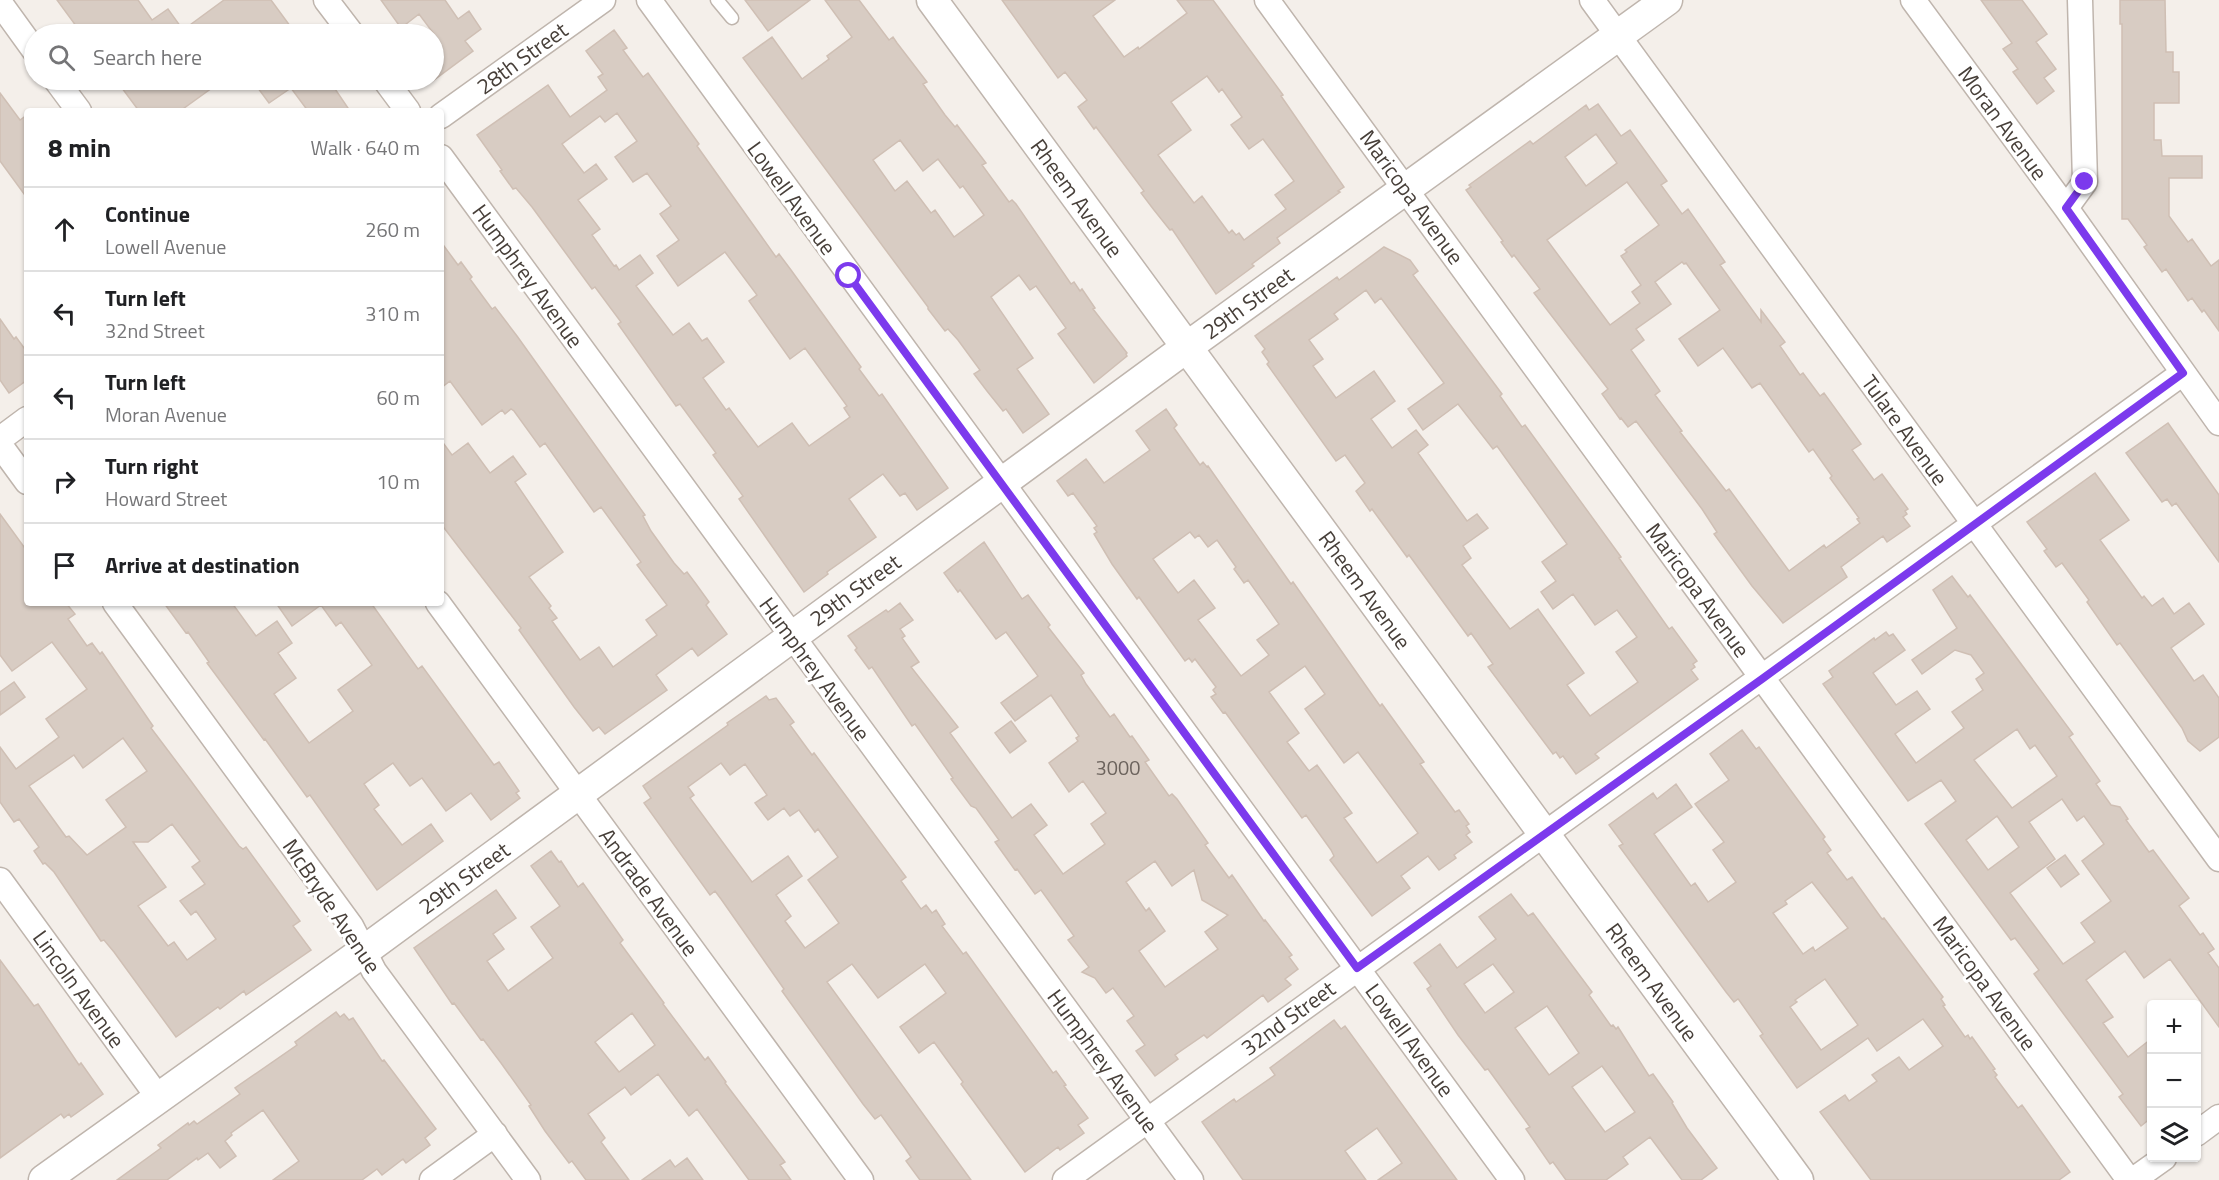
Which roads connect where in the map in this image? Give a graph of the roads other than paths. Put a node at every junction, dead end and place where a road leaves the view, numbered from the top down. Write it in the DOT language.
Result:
graph roads {
  1 [pos="326,0"];
  2 [pos="603,0"];
  3 [pos="649,0"];
  4 [pos="717,0"];
  5 [pos="932,0"];
  6 [pos="1267,0"];
  7 [pos="1592,0"];
  8 [pos="1667,0"];
  9 [pos="1913,0"];
  10 [pos="2080,0"];
  11 [pos="0,3"];
  12 [pos="732,18"];
  13 [pos="344,24"];
  14 [pos="1618,36"];
  15 [pos="24,37"];
  16 [pos="63,90"];
  17 [pos="392,90"];
  18 [pos="77,108"];
  19 [pos="406,108"];
  20 [pos="444,114"];
  21 [pos="444,161"];
  22 [pos="1406,189"];
  23 [pos="2066,208"];
  24 [pos="1187,347"];
  25 [pos="2183,373"];
  26 [pos="24,421"];
  27 [pos="2219,423"];
  28 [pos="0,439"];
  29 [pos="0,445"];
  30 [pos="24,478"];
  31 [pos="1002,484"];
  32 [pos="1974,525"];
  33 [pos="117,606"];
  34 [pos="440,606"];
  35 [pos="791,637"];
  36 [pos="1762,679"];
  37 [pos="577,794"];
  38 [pos="1543,833"];
  39 [pos="2219,859"];
  40 [pos="0,880"];
  41 [pos="364,951"];
  42 [pos="1357,968"];
  43 [pos="158,1097"];
  44 [pos="2219,1118"];
  45 [pos="1147,1120"];
  46 [pos="2201,1131"];
  47 [pos="495,1134"];
  48 [pos="2158,1162"];
  49 [pos="44,1180"];
  50 [pos="432,1180"];
  51 [pos="528,1180"];
  52 [pos="861,1180"];
  53 [pos="1065,1180"];
  54 [pos="1191,1180"];
  55 [pos="1512,1180"];
  56 [pos="1798,1180"];
  57 [pos="2131,1180"];
  1 -- 13 [label="street"];
  2 -- 20 [label="street, 28th Street"];
  3 -- 31 [label="street, Lowell Avenue"];
  4 -- 12 [label="lane"];
  5 -- 24 [label="street, Rheem Avenue"];
  6 -- 22 [label="street, Maricopa Avenue"];
  7 -- 14 [label="street, Tulare Avenue"];
  8 -- 14 [label="street, 29th Street"];
  9 -- 23 [label="street, Moran Avenue"];
  10 -- 23 [label="street"];
  11 -- 15 [label="street"];
  14 -- 22 [label="street, 29th Street"];
  14 -- 32 [label="street, Tulare Avenue"];
  16 -- 18 [label="street"];
  17 -- 19 [label="street"];
  21 -- 35 [label="street, Humphrey Avenue"];
  22 -- 24 [label="street, 29th Street"];
  22 -- 36 [label="street, Maricopa Avenue"];
  23 -- 25 [label="street, Moran Avenue"];
  24 -- 31 [label="street, 29th Street"];
  24 -- 38 [label="street, Rheem Avenue"];
  25 -- 27 [label="street, Moran Avenue"];
  25 -- 32 [label="street, 32nd Street"];
  26 -- 28 [label="street"];
  29 -- 30 [label="street"];
  31 -- 35 [label="street, 29th Street"];
  31 -- 42 [label="street, Lowell Avenue"];
  32 -- 36 [label="street, 32nd Street"];
  32 -- 39 [label="street, Tulare Avenue"];
  33 -- 41 [label="street, McBryde Avenue"];
  34 -- 37 [label="street, Andrade Avenue"];
  35 -- 37 [label="street, 29th Street"];
  35 -- 45 [label="street, Humphrey Avenue"];
  36 -- 38 [label="street, 32nd Street"];
  36 -- 57 [label="street, Maricopa Avenue"];
  37 -- 41 [label="street, 29th Street"];
  37 -- 52 [label="street, Andrade Avenue"];
  38 -- 42 [label="street, 32nd Street"];
  38 -- 56 [label="street, Rheem Avenue"];
  40 -- 43 [label="street, Lincoln Avenue"];
  41 -- 43 [label="street, 29th Street"];
  41 -- 47 [label="street, McBryde Avenue"];
  42 -- 45 [label="street, 32nd Street"];
  42 -- 55 [label="street, Lowell Avenue"];
  43 -- 49 [label="street, 29th Street"];
  44 -- 46 [label="street"];
  45 -- 53 [label="street, 32nd Street"];
  45 -- 54 [label="street, Humphrey Avenue"];
  47 -- 50 [label="street"];
  47 -- 51 [label="street, McBryde Avenue"];
  48 -- 57 [label="street"];
}
